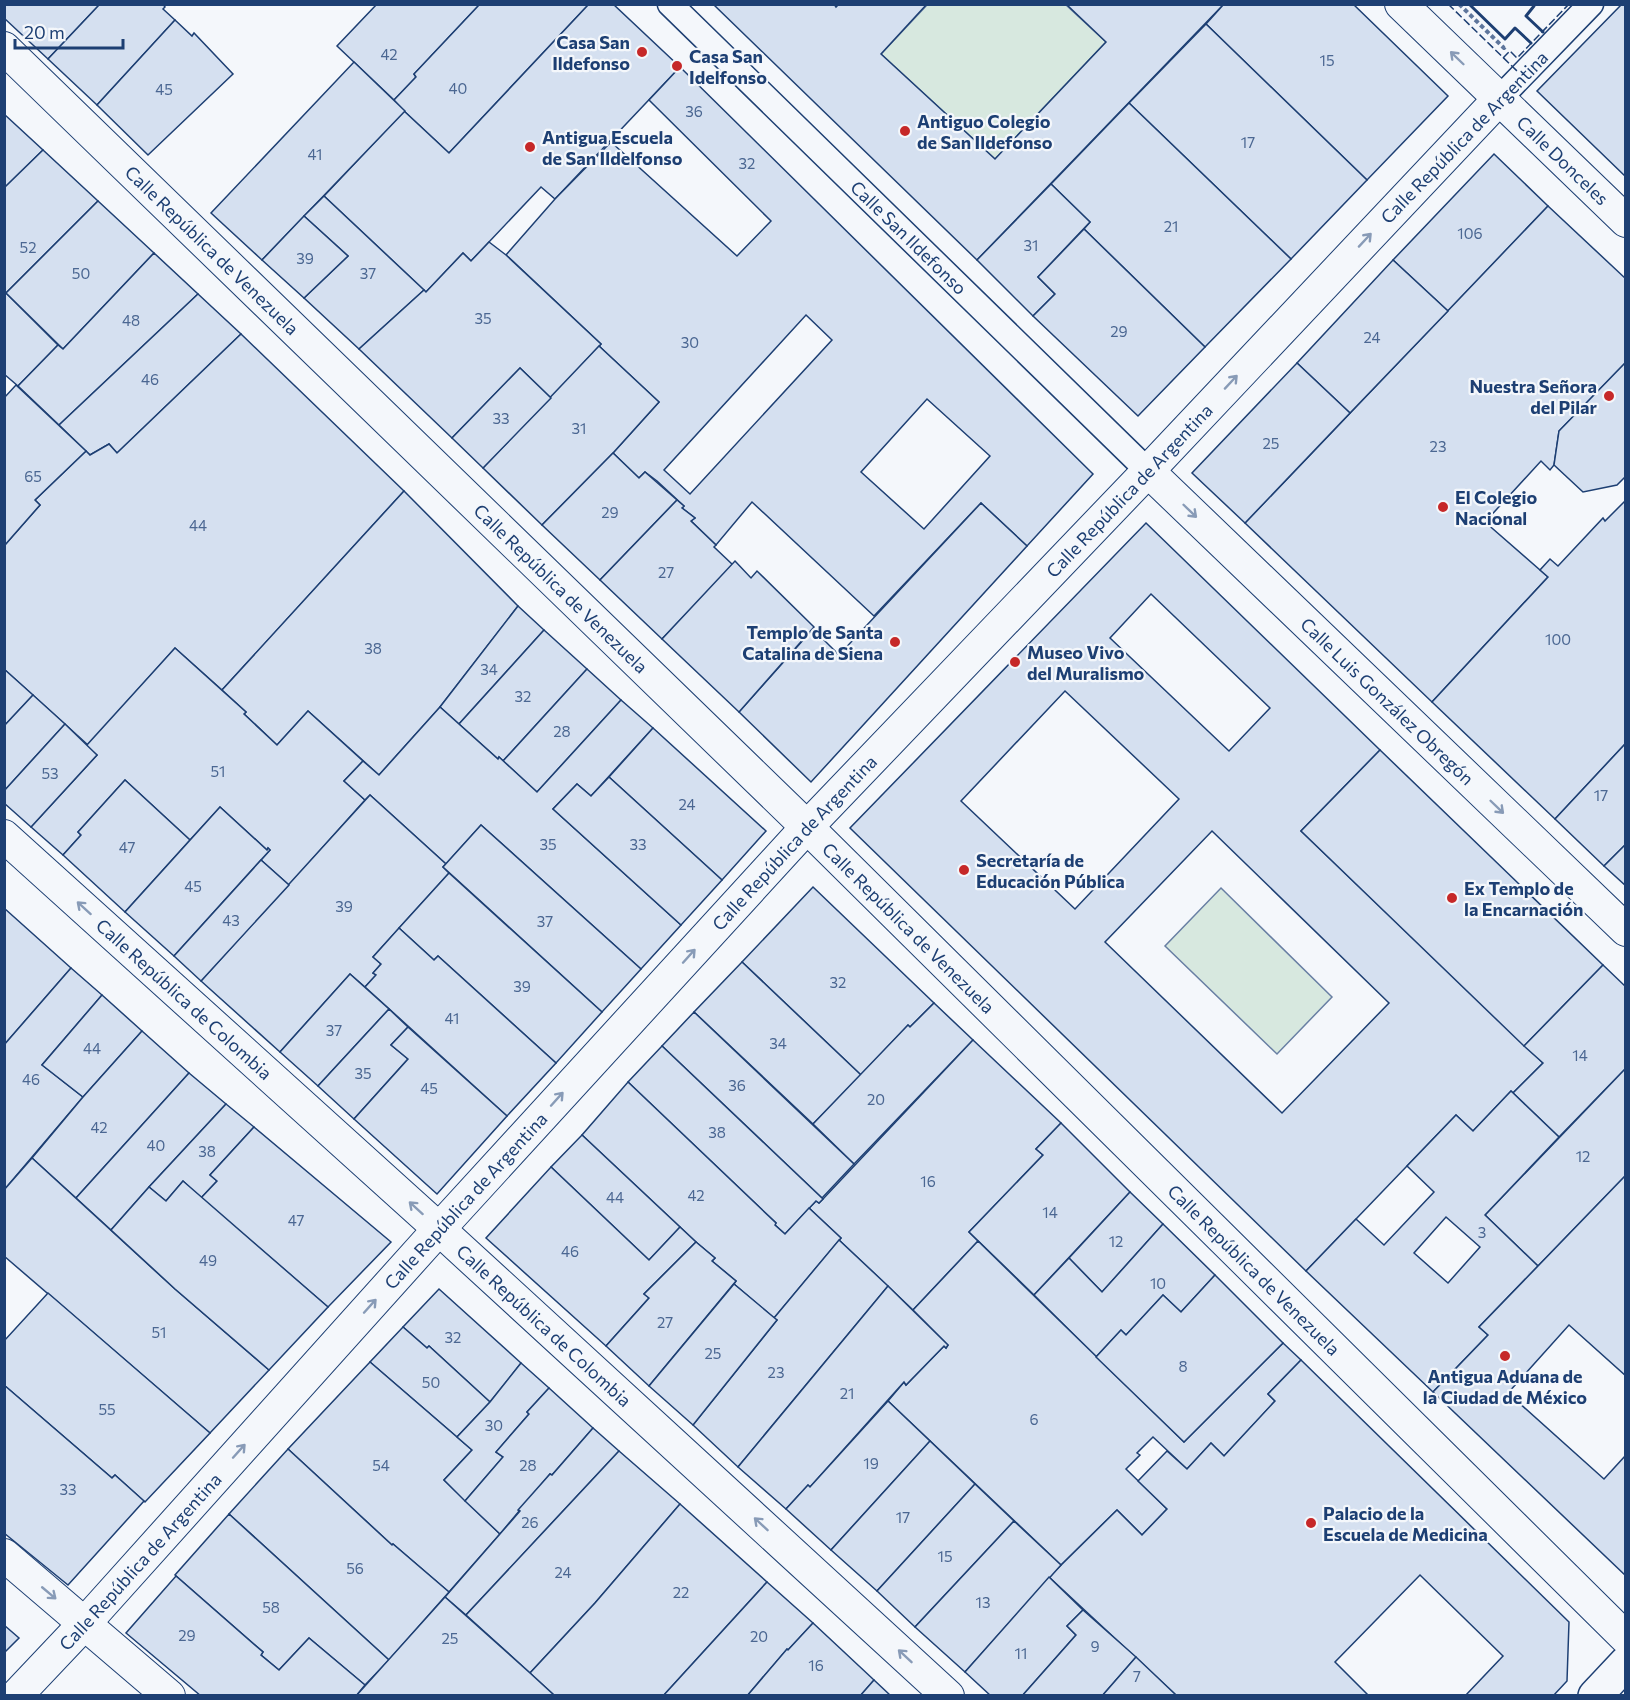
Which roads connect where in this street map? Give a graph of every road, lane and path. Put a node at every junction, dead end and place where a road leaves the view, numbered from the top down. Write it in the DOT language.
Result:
graph roads {
  1 [pos="670,4"];
  2 [pos="1401,4"];
  3 [pos="1459,4"];
  4 [pos="1591,4"];
  5 [pos="1512,40"];
  6 [pos="4,48"];
  7 [pos="1499,99"];
  8 [pos="1626,221"];
  9 [pos="1148,471"];
  10 [pos="807,827"];
  11 [pos="4,836"];
  12 [pos="1626,930"];
  13 [pos="439,1228"];
  14 [pos="4,1555"];
  15 [pos="85,1623"];
  16 [pos="1626,1638"];
  17 [pos="1626,1663"];
  18 [pos="16,1695"];
  19 [pos="169,1695"];
  20 [pos="948,1695"];
  21 [pos="1594,1695"];
  1 -- 9 [label="street, Calle San Ildefonso"];
  7 -- 2 [label="street, Calle Donceles, one-way"];
  3 -- 5 [label="path"];
  4 -- 7 [label="street, Calle República de Argentina"];
  6 -- 10 [label="street, Calle República de Venezuela"];
  7 -- 8 [label="street, Calle Donceles"];
  9 -- 7 [label="street, Calle República de Argentina, one-way"];
  9 -- 10 [label="street, Calle República de Argentina"];
  9 -- 12 [label="street, Calle Luis González Obregón, one-way"];
  13 -- 10 [label="street, Calle República de Argentina, one-way"];
  10 -- 16 [label="street, Calle República de Venezuela"];
  13 -- 11 [label="street, Calle República de Colombia, one-way"];
  15 -- 13 [label="street, Calle República de Argentina, one-way"];
  20 -- 13 [label="street, Calle República de Colombia, one-way"];
  14 -- 15 [label="street, one-way"];
  15 -- 18 [label="street, Calle República de Argentina"];
  15 -- 19 [label="street"];
  17 -- 21 [label="street"];
}
